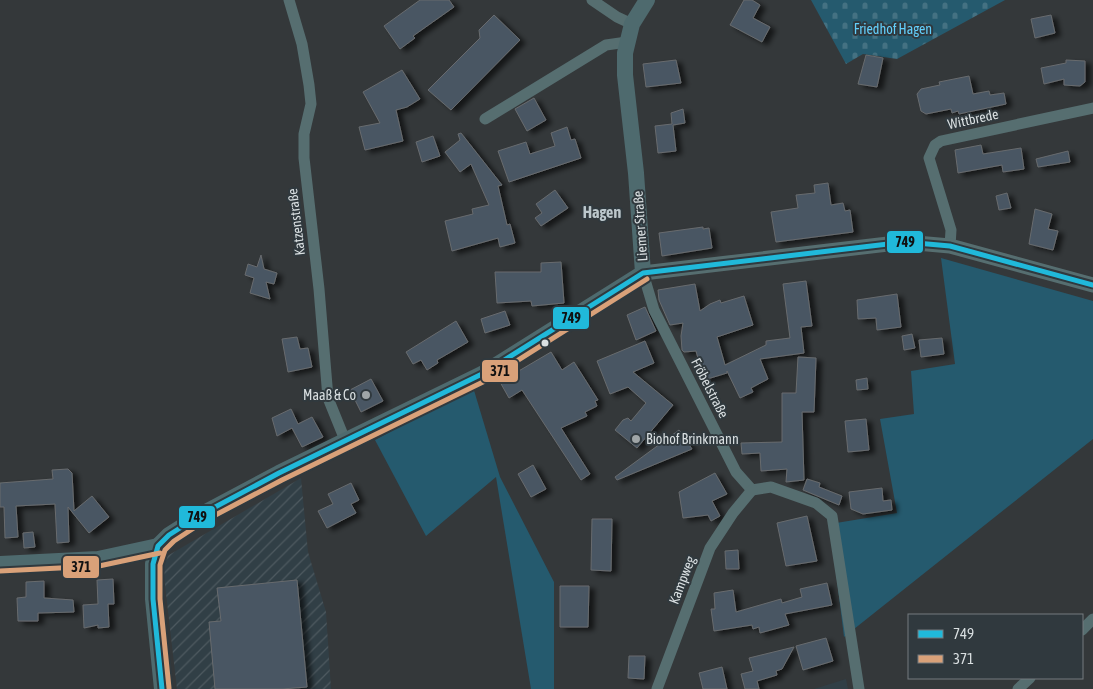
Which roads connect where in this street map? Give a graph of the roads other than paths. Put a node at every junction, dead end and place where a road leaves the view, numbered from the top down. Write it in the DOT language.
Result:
graph roads {
  1 [pos="289,0"];
  2 [pos="592,0"];
  3 [pos="647,0"];
  4 [pos="632,24"];
  5 [pos="627,42"];
  6 [pos="1093,108"];
  7 [pos="485,119"];
  8 [pos="950,246"];
  9 [pos="643,273"];
  10 [pos="1093,285"];
  11 [pos="345,440"];
  12 [pos="752,490"];
  13 [pos="158,546"];
  14 [pos="0,564"];
  15 [pos="1093,620"];
  16 [pos="1083,629"];
  17 [pos="1029,679"];
  18 [pos="162,689"];
  19 [pos="657,689"];
  20 [pos="859,689"];
  21 [pos="1018,689"];
  1 -- 11 [label="street, Katzenstraße"];
  2 -- 4 [label="street"];
  3 -- 4 [label="main road, Liemer Straße"];
  4 -- 5 [label="main road, Liemer Straße"];
  5 -- 7 [label="street"];
  5 -- 9 [label="main road, Liemer Straße"];
  6 -- 8 [label="street, Wittbrede"];
  8 -- 9 [label="street"];
  8 -- 10 [label="street"];
  9 -- 11 [label="main road, Liemer Straße"];
  9 -- 12 [label="street, Fröbelstraße"];
  11 -- 13 [label="main road, Liemer Straße"];
  12 -- 19 [label="street, Kampweg"];
  12 -- 20 [label="street"];
  13 -- 14 [label="main road"];
  13 -- 18 [label="main road"];
  15 -- 16 [label="street"];
  17 -- 21 [label="street"];
}
